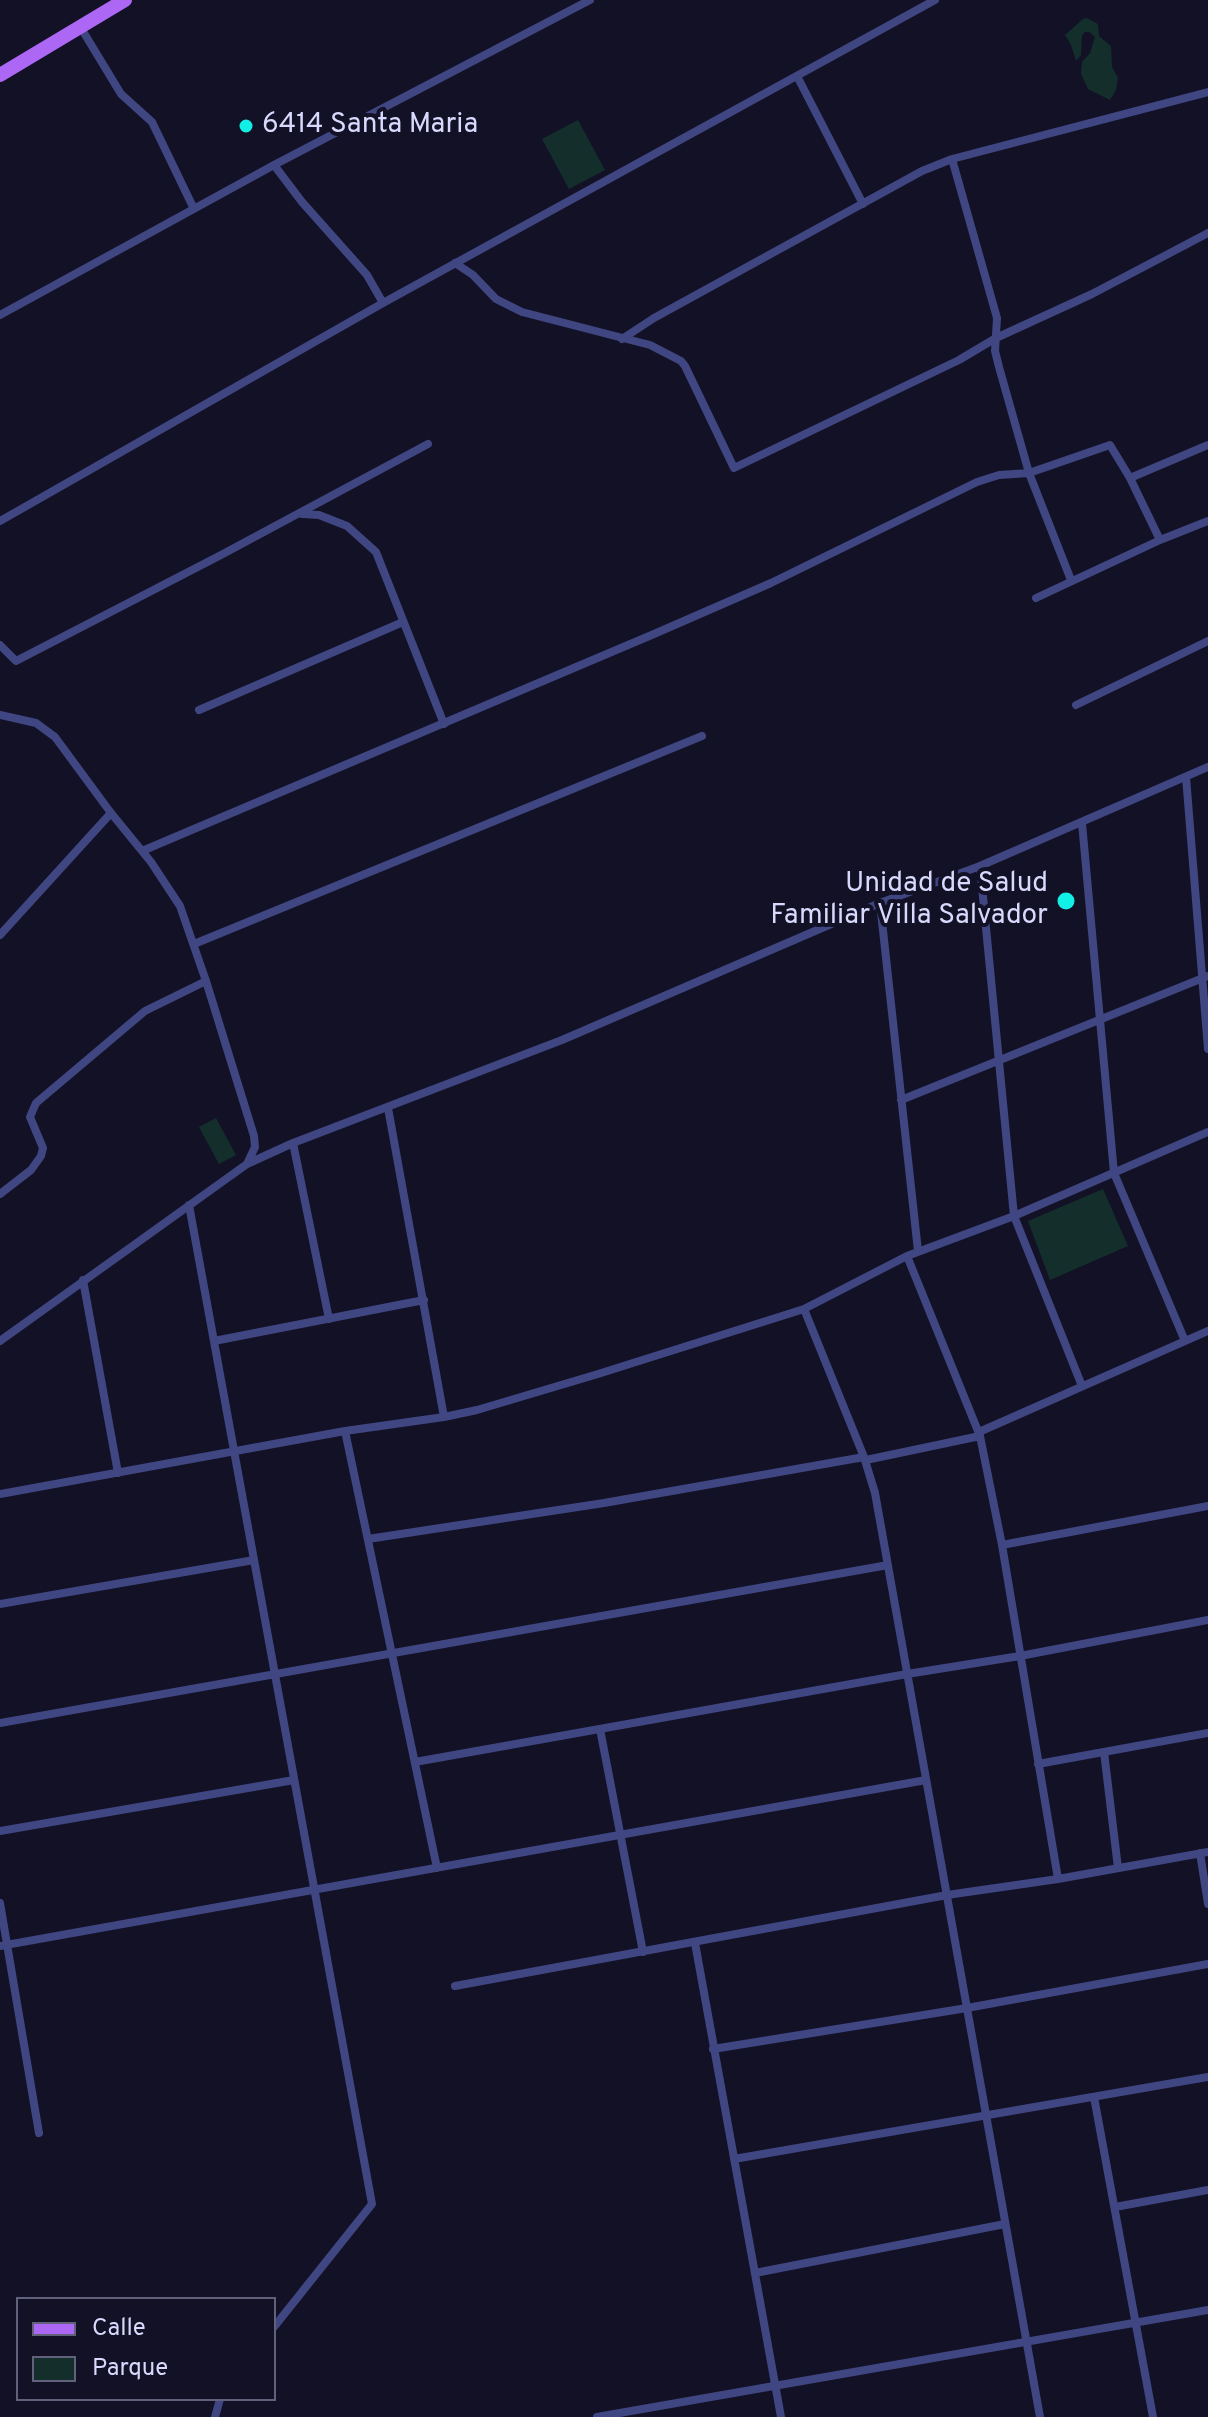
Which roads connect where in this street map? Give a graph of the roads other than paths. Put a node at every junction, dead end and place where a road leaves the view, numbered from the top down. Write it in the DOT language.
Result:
graph roads {
  1 [pos="125,0"];
  2 [pos="590,0"];
  3 [pos="935,0"];
  4 [pos="81,28"];
  5 [pos="0,75"];
  6 [pos="797,76"];
  7 [pos="1208,92"];
  8 [pos="952,159"];
  9 [pos="274,165"];
  10 [pos="863,204"];
  11 [pos="194,209"];
  12 [pos="1208,233"];
  13 [pos="455,263"];
  14 [pos="383,303"];
  15 [pos="0,315"];
  16 [pos="996,338"];
  17 [pos="622,339"];
  18 [pos="428,444"];
  19 [pos="1208,445"];
  20 [pos="1029,473"];
  21 [pos="1130,478"];
  22 [pos="295,515"];
  23 [pos="0,521"];
  24 [pos="1207,524"];
  25 [pos="1160,540"];
  26 [pos="1071,580"];
  27 [pos="1036,598"];
  28 [pos="403,622"];
  29 [pos="1208,641"];
  30 [pos="0,645"];
  31 [pos="1076,705"];
  32 [pos="199,710"];
  33 [pos="0,715"];
  34 [pos="444,724"];
  35 [pos="702,736"];
  36 [pos="1208,767"];
  37 [pos="1186,777"];
  38 [pos="111,813"];
  39 [pos="1082,823"];
  40 [pos="142,851"];
  41 [pos="980,866"];
  42 [pos="880,903"];
  43 [pos="0,935"];
  44 [pos="194,944"];
  45 [pos="1205,978"];
  46 [pos="206,981"];
  47 [pos="1100,1018"];
  48 [pos="1208,1049"];
  49 [pos="999,1060"];
  50 [pos="901,1100"];
  51 [pos="388,1108"];
  52 [pos="1208,1132"];
  53 [pos="293,1143"];
  54 [pos="247,1164"];
  55 [pos="1114,1173"];
  56 [pos="0,1194"];
  57 [pos="189,1205"];
  58 [pos="1014,1216"];
  59 [pos="918,1251"];
  60 [pos="907,1256"];
  61 [pos="83,1280"];
  62 [pos="424,1300"];
  63 [pos="804,1309"];
  64 [pos="329,1319"];
  65 [pos="1208,1331"];
  66 [pos="0,1341"];
  67 [pos="214,1341"];
  68 [pos="1185,1341"];
  69 [pos="1082,1386"];
  70 [pos="444,1417"];
  71 [pos="345,1431"];
  72 [pos="979,1434"];
  73 [pos="234,1450"];
  74 [pos="865,1459"];
  75 [pos="118,1473"];
  76 [pos="0,1494"];
  77 [pos="1208,1506"];
  78 [pos="368,1539"];
  79 [pos="1002,1545"];
  80 [pos="254,1560"];
  81 [pos="888,1565"];
  82 [pos="0,1604"];
  83 [pos="1208,1620"];
  84 [pos="392,1653"];
  85 [pos="1020,1656"];
  86 [pos="275,1674"];
  87 [pos="907,1674"];
  88 [pos="0,1723"];
  89 [pos="600,1729"];
  90 [pos="1208,1733"];
  91 [pos="1104,1752"];
  92 [pos="415,1762"];
  93 [pos="1038,1764"];
  94 [pos="294,1780"];
  95 [pos="926,1780"];
  96 [pos="0,1831"];
  97 [pos="620,1835"];
  98 [pos="1204,1853"];
  99 [pos="437,1868"];
  100 [pos="1118,1868"];
  101 [pos="1058,1879"];
  102 [pos="314,1890"];
  103 [pos="947,1895"];
  104 [pos="0,1903"];
  105 [pos="1208,1904"];
  106 [pos="695,1943"];
  107 [pos="4,1946"];
  108 [pos="643,1952"];
  109 [pos="1208,1964"];
  110 [pos="455,1986"];
  111 [pos="967,2008"];
  112 [pos="713,2049"];
  113 [pos="1208,2077"];
  114 [pos="1094,2097"];
  115 [pos="986,2115"];
  116 [pos="39,2133"];
  117 [pos="734,2159"];
  118 [pos="1208,2190"];
  119 [pos="1115,2207"];
  120 [pos="1005,2224"];
  121 [pos="755,2273"];
  122 [pos="1208,2310"];
  123 [pos="1136,2321"];
  124 [pos="276,2324"];
  125 [pos="1026,2342"];
  126 [pos="775,2386"];
  127 [pos="597,2417"];
  128 [pos="781,2417"];
  129 [pos="1040,2417"];
  130 [pos="1153,2417"];
  1 -- 4 [label="main road"];
  2 -- 9 [label="street"];
  3 -- 6 [label="street"];
  4 -- 5 [label="main road"];
  4 -- 11 [label="street"];
  6 -- 10 [label="street"];
  6 -- 13 [label="street"];
  7 -- 8 [label="street"];
  8 -- 10 [label="street"];
  8 -- 16 [label="street"];
  9 -- 11 [label="street"];
  9 -- 14 [label="street"];
  10 -- 17 [label="street"];
  11 -- 15 [label="street"];
  12 -- 16 [label="street"];
  13 -- 14 [label="street"];
  13 -- 17 [label="street"];
  14 -- 23 [label="street"];
  16 -- 17 [label="street"];
  16 -- 20 [label="street"];
  18 -- 22 [label="street"];
  19 -- 21 [label="street"];
  20 -- 21 [label="street"];
  20 -- 26 [label="street"];
  20 -- 34 [label="street"];
  21 -- 25 [label="street"];
  22 -- 28 [label="street"];
  22 -- 30 [label="street"];
  24 -- 25 [label="street"];
  25 -- 26 [label="street"];
  26 -- 27 [label="street"];
  28 -- 32 [label="street"];
  28 -- 34 [label="street"];
  29 -- 31 [label="street"];
  33 -- 38 [label="street"];
  34 -- 40 [label="street"];
  35 -- 44 [label="street"];
  36 -- 37 [label="street"];
  37 -- 39 [label="street"];
  37 -- 45 [label="street"];
  38 -- 40 [label="street"];
  38 -- 43 [label="street"];
  39 -- 41 [label="street"];
  39 -- 47 [label="street"];
  40 -- 44 [label="street"];
  41 -- 42 [label="street"];
  41 -- 49 [label="street"];
  42 -- 50 [label="street"];
  42 -- 51 [label="street"];
  44 -- 46 [label="street"];
  45 -- 47 [label="street"];
  45 -- 48 [label="street"];
  46 -- 54 [label="street"];
  46 -- 56 [label="street"];
  47 -- 49 [label="street"];
  47 -- 55 [label="street"];
  49 -- 50 [label="street"];
  49 -- 58 [label="street"];
  50 -- 59 [label="street"];
  51 -- 53 [label="street"];
  51 -- 62 [label="street"];
  52 -- 55 [label="street"];
  53 -- 54 [label="street"];
  53 -- 64 [label="street"];
  54 -- 57 [label="street"];
  55 -- 58 [label="street"];
  55 -- 68 [label="street"];
  57 -- 61 [label="street"];
  57 -- 67 [label="street"];
  58 -- 59 [label="street"];
  58 -- 69 [label="street"];
  59 -- 60 [label="street"];
  60 -- 63 [label="street"];
  60 -- 72 [label="street"];
  61 -- 66 [label="street"];
  61 -- 75 [label="street"];
  62 -- 64 [label="street"];
  62 -- 70 [label="street"];
  63 -- 70 [label="street"];
  63 -- 74 [label="street"];
  64 -- 67 [label="street"];
  65 -- 68 [label="street"];
  67 -- 73 [label="street"];
  68 -- 69 [label="street"];
  69 -- 72 [label="street"];
  70 -- 71 [label="street"];
  71 -- 73 [label="street"];
  71 -- 78 [label="street"];
  72 -- 74 [label="street"];
  72 -- 79 [label="street"];
  73 -- 75 [label="street"];
  73 -- 80 [label="street"];
  74 -- 78 [label="street"];
  74 -- 81 [label="street"];
  75 -- 76 [label="street"];
  77 -- 79 [label="street"];
  78 -- 84 [label="street"];
  79 -- 85 [label="street"];
  80 -- 82 [label="street"];
  80 -- 86 [label="street"];
  81 -- 84 [label="street"];
  81 -- 87 [label="street"];
  83 -- 85 [label="street"];
  84 -- 86 [label="street"];
  84 -- 92 [label="street"];
  85 -- 87 [label="street"];
  85 -- 93 [label="street"];
  86 -- 88 [label="street"];
  86 -- 94 [label="street"];
  87 -- 89 [label="street"];
  87 -- 95 [label="street"];
  89 -- 92 [label="street"];
  89 -- 97 [label="street"];
  90 -- 91 [label="street"];
  91 -- 93 [label="street"];
  91 -- 100 [label="street"];
  92 -- 99 [label="street"];
  93 -- 101 [label="street"];
  94 -- 96 [label="street"];
  94 -- 102 [label="street"];
  95 -- 97 [label="street"];
  95 -- 103 [label="street"];
  97 -- 99 [label="street"];
  97 -- 108 [label="street"];
  98 -- 100 [label="street"];
  98 -- 105 [label="street"];
  99 -- 102 [label="street"];
  100 -- 101 [label="street"];
  101 -- 103 [label="street"];
  102 -- 107 [label="street"];
  102 -- 124 [label="street"];
  103 -- 106 [label="street"];
  103 -- 111 [label="street"];
  104 -- 107 [label="street"];
  106 -- 108 [label="street"];
  106 -- 112 [label="street"];
  107 -- 116 [label="street"];
  108 -- 110 [label="street"];
  109 -- 111 [label="street"];
  111 -- 112 [label="street"];
  111 -- 115 [label="street"];
  112 -- 117 [label="street"];
  113 -- 114 [label="street"];
  114 -- 115 [label="street"];
  114 -- 119 [label="street"];
  115 -- 117 [label="street"];
  115 -- 120 [label="street"];
  117 -- 121 [label="street"];
  118 -- 119 [label="street"];
  119 -- 123 [label="street"];
  120 -- 121 [label="street"];
  120 -- 125 [label="street"];
  121 -- 126 [label="street"];
  122 -- 123 [label="street"];
  123 -- 125 [label="street"];
  123 -- 130 [label="street"];
  125 -- 126 [label="street"];
  125 -- 129 [label="street"];
  126 -- 127 [label="street"];
  126 -- 128 [label="street"];
}
